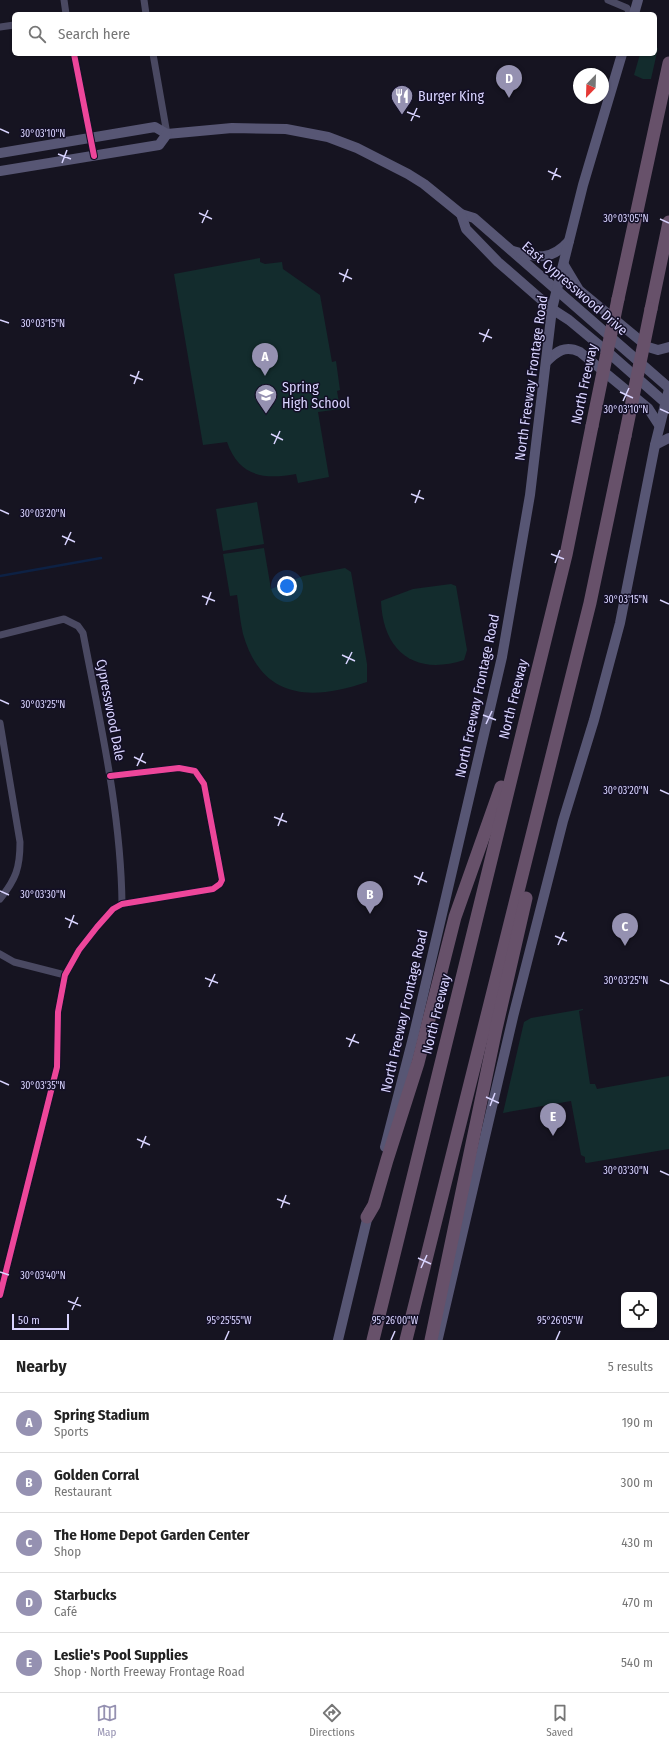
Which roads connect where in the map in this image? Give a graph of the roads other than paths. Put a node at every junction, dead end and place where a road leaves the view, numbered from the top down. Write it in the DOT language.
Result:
graph roads {
  1 [pos="64,0"];
  2 [pos="144,0"];
  3 [pos="608,0"];
  4 [pos="638,0"];
  5 [pos="66,12"];
  6 [pos="146,12"];
  7 [pos="629,12"];
  8 [pos="635,12"];
  9 [pos="12,25"];
  10 [pos="0,27"];
  11 [pos="74,56"];
  12 [pos="153,56"];
  13 [pos="621,56"];
  14 [pos="669,63"];
  15 [pos="167,134"];
  16 [pos="90,138"];
  17 [pos="0,153"];
  18 [pos="94,156"];
  19 [pos="0,171"];
  20 [pos="461,214"];
  21 [pos="669,222"];
  22 [pos="569,241"];
  23 [pos="510,250"];
  24 [pos="564,265"];
  25 [pos="557,292"];
  26 [pos="552,309"];
  27 [pos="669,347"];
  28 [pos="546,362"];
  29 [pos="669,389"];
  30 [pos="667,404"];
  31 [pos="659,425"];
  32 [pos="669,438"];
  33 [pos="655,445"];
  34 [pos="0,635"];
  35 [pos="529,700"];
  36 [pos="0,727"];
  37 [pos="110,776"];
  38 [pos="545,787"];
  39 [pos="0,899"];
  40 [pos="122,904"];
  41 [pos="0,954"];
  42 [pos="65,975"];
  43 [pos="367,1217"];
  44 [pos="0,1295"];
  45 [pos="338,1340"];
  46 [pos="373,1340"];
  47 [pos="406,1340"];
  48 [pos="431,1340"];
  49 [pos="437,1340"];
  1 -- 5 [label="street"];
  2 -- 6 [label="street"];
  3 -- 7 [label="street"];
  4 -- 8 [label="main road"];
  9 -- 10 [label="street"];
  11 -- 16 [label="street"];
  12 -- 15 [label="street"];
  13 -- 22 [label="main road, North Freeway Frontage Road"];
  14 -- 35 [label="highway, North Freeway, bridge"];
  15 -- 16 [label="main road, East Cypresswood Drive"];
  15 -- 18 [label="main road"];
  15 -- 20 [label="main road, East Cypresswood Drive"];
  16 -- 17 [label="main road, East Cypresswood Drive"];
  16 -- 18 [label="street"];
  18 -- 19 [label="main road"];
  20 -- 23 [label="main road, East Cypresswood Drive"];
  20 -- 26 [label="main road, East Cypresswood Drive"];
  21 -- 38 [label="highway, bridge"];
  22 -- 23 [label="main road"];
  22 -- 24 [label="main road, North Freeway Frontage Road"];
  23 -- 25 [label="main road, East Cypresswood Drive"];
  24 -- 25 [label="main road, North Freeway Frontage Road"];
  24 -- 27 [label="main road"];
  25 -- 26 [label="main road, North Freeway Frontage Road"];
  25 -- 29 [label="main road, East Cypresswood Drive"];
  26 -- 28 [label="main road, North Freeway Frontage Road"];
  26 -- 30 [label="main road, East Cypresswood Drive"];
  28 -- 31 [label="main road"];
  28 -- 43 [label="main road, North Freeway Frontage Road"];
  29 -- 30 [label="main road"];
  30 -- 31 [label="main road"];
  31 -- 33 [label="main road"];
  32 -- 33 [label="main road"];
  33 -- 49 [label="main road"];
  34 -- 37 [label="street, Cypresswood Dale"];
  35 -- 43 [label="highway"];
  35 -- 46 [label="highway, North Freeway"];
  36 -- 39 [label="street"];
  37 -- 40 [label="street, Cypresswood Dale"];
  37 -- 40 [label="street"];
  38 -- 47 [label="highway"];
  38 -- 48 [label="highway"];
  40 -- 42 [label="street"];
  41 -- 42 [label="street"];
  42 -- 44 [label="street"];
  43 -- 45 [label="main road, North Freeway Frontage Road"];
}
